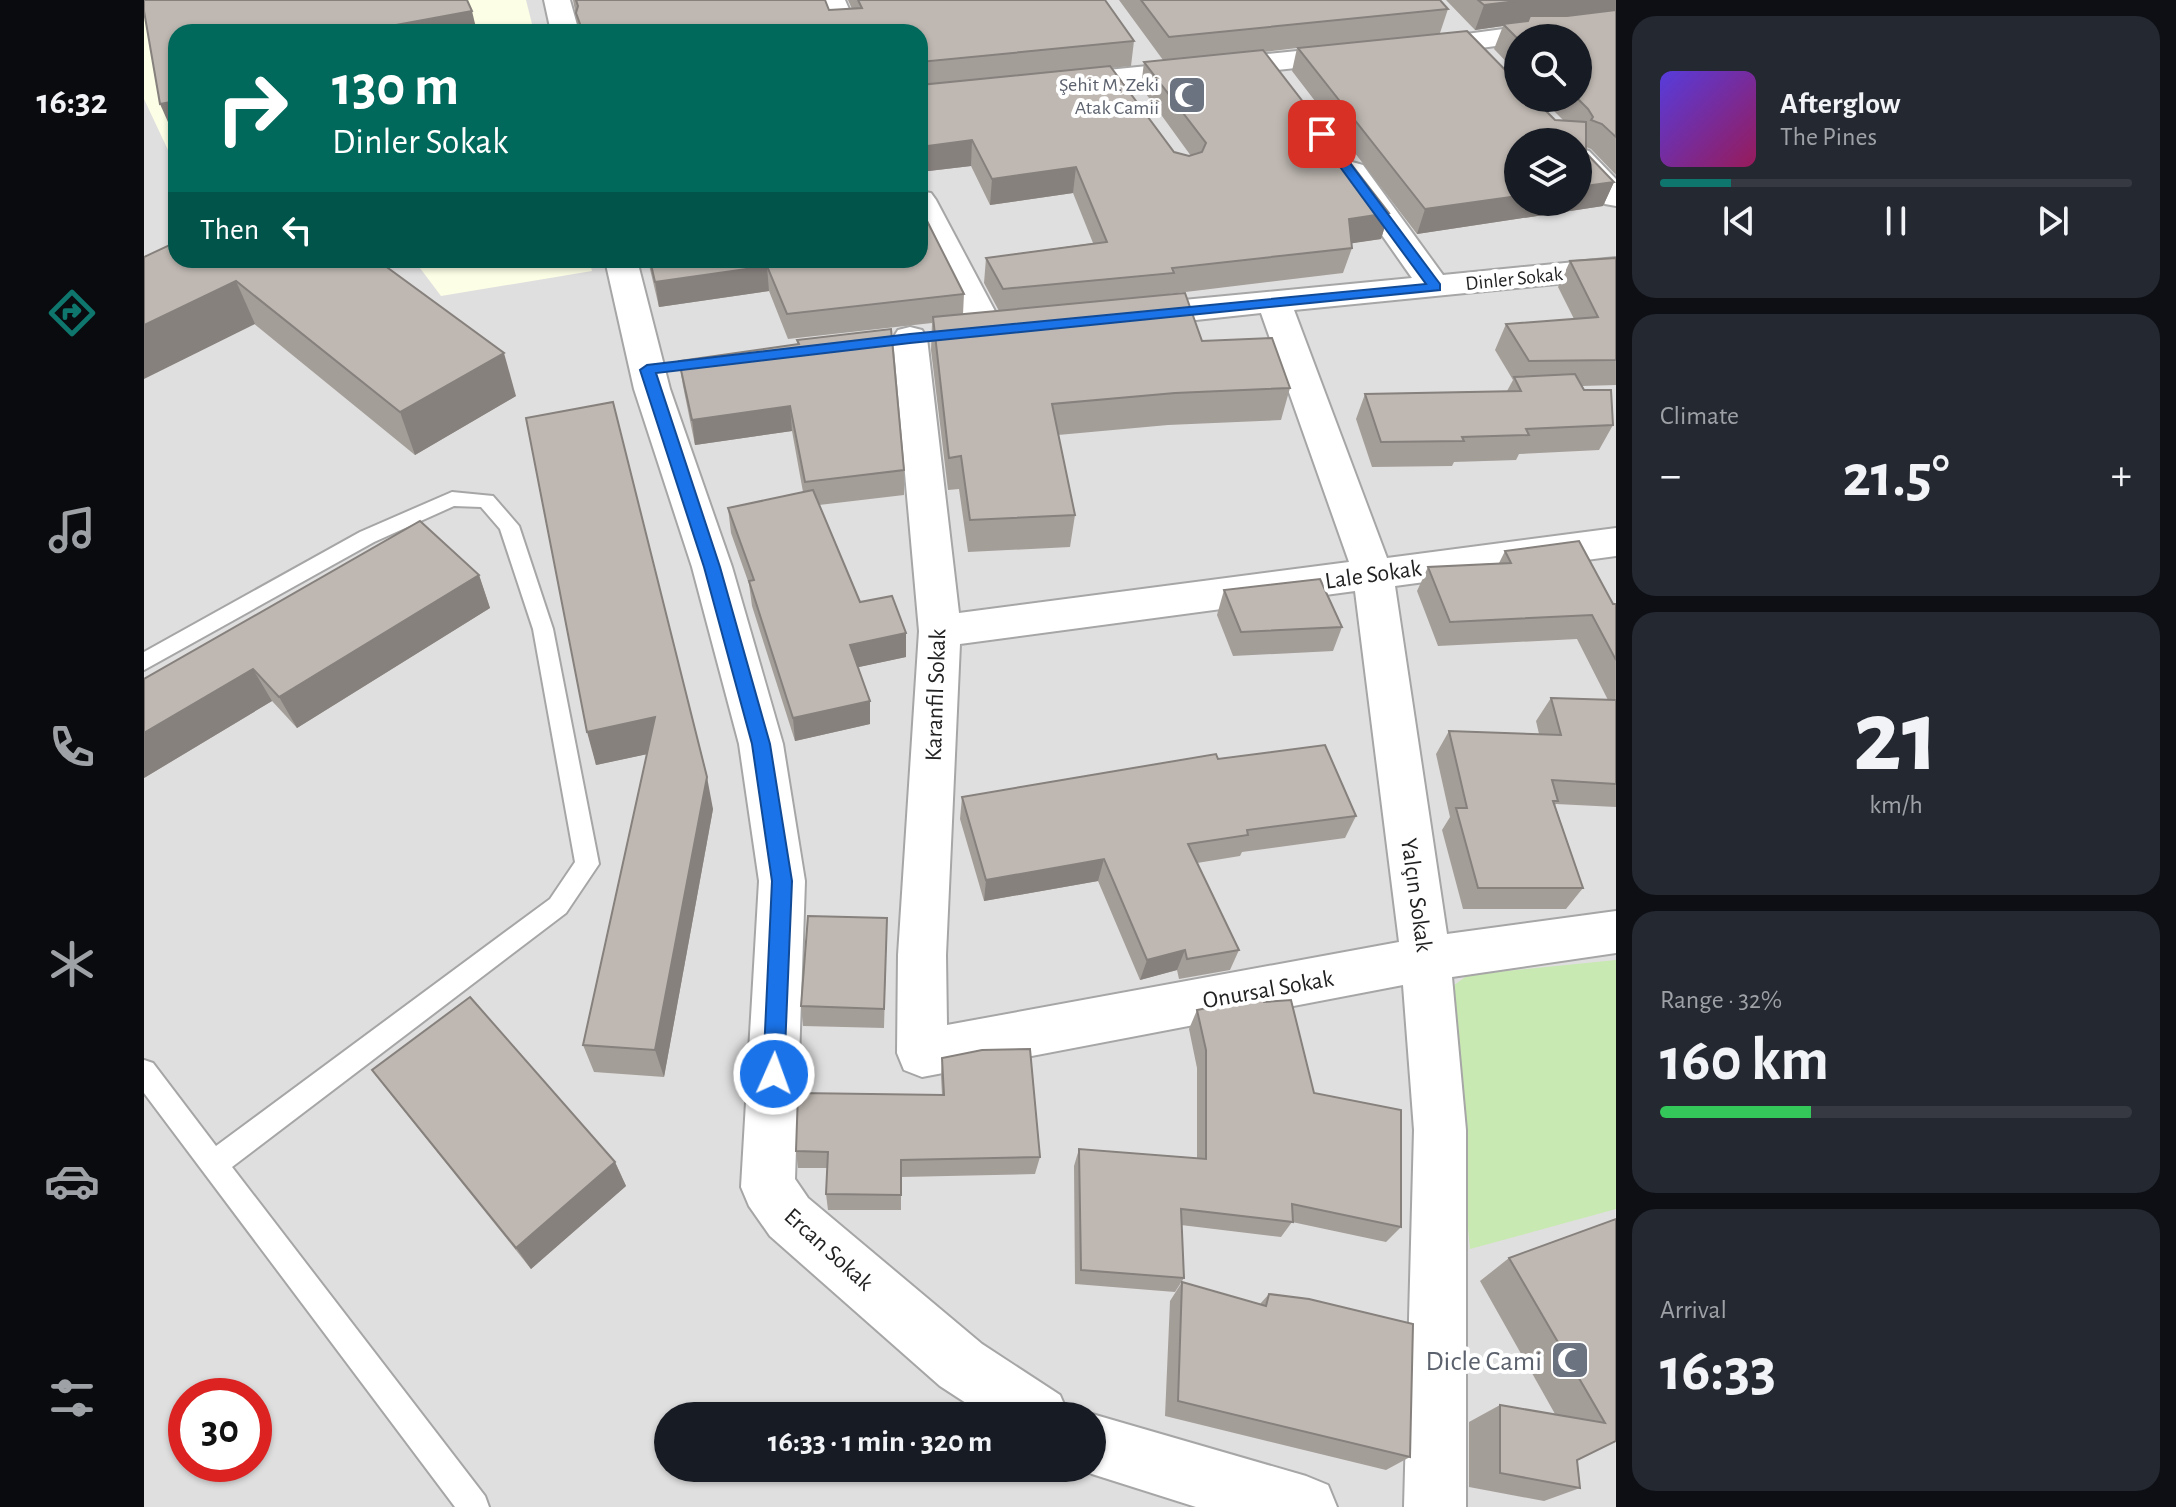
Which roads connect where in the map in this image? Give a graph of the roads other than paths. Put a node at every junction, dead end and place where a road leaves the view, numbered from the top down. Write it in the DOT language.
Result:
graph roads {
  1 [pos="557,0"];
  2 [pos="832,0"];
  3 [pos="1446,21"];
  4 [pos="1616,22"];
  5 [pos="563,24"];
  6 [pos="842,24"];
  7 [pos="1466,42"];
  8 [pos="1136,49"];
  9 [pos="1487,63"];
  10 [pos="1154,73"];
  11 [pos="1025,88"];
  12 [pos="1331,146"];
  13 [pos="1592,172"];
  14 [pos="1616,197"];
  15 [pos="928,237"];
  16 [pos="624,268"];
  17 [pos="1616,268"];
  18 [pos="1435,287"];
  19 [pos="1274,302"];
  20 [pos="1100,319"];
  21 [pos="1616,542"];
  22 [pos="1373,574"];
  23 [pos="940,631"];
  24 [pos="144,662"];
  25 [pos="1616,932"];
  26 [pos="1426,959"];
  27 [pos="922,1053"];
  28 [pos="144,1072"];
  29 [pos="214,1164"];
  30 [pos="1018,1402"];
  31 [pos="1106,1448"];
  32 [pos="474,1507"];
  33 [pos="1306,1507"];
  34 [pos="1435,1507"];
  1 -- 5 [label="street"];
  2 -- 6 [label="street"];
  3 -- 7 [label="street"];
  4 -- 7 [label="street"];
  7 -- 9 [label="street"];
  7 -- 10 [label="street"];
  8 -- 10 [label="street"];
  10 -- 11 [label="street"];
  12 -- 18 [label="street"];
  13 -- 14 [label="street"];
  15 -- 23 [label="street, Karanfil Sokak"];
  16 -- 30 [label="street, Ercan Sokak"];
  17 -- 18 [label="street, Dinler Sokak"];
  18 -- 19 [label="street, Dinler Sokak"];
  19 -- 20 [label="street, Dinler Sokak"];
  19 -- 22 [label="street, Yalçın Sokak"];
  21 -- 22 [label="street, Lale Sokak"];
  22 -- 23 [label="street, Lale Sokak"];
  22 -- 26 [label="street, Yalçın Sokak"];
  23 -- 27 [label="street, Karanfil Sokak"];
  24 -- 29 [label="lane"];
  25 -- 26 [label="street, Onursal Sokak"];
  26 -- 27 [label="street, Onursal Sokak"];
  26 -- 34 [label="street, Yalçın Sokak"];
  28 -- 29 [label="lane"];
  29 -- 32 [label="lane"];
  31 -- 33 [label="street"];
}
